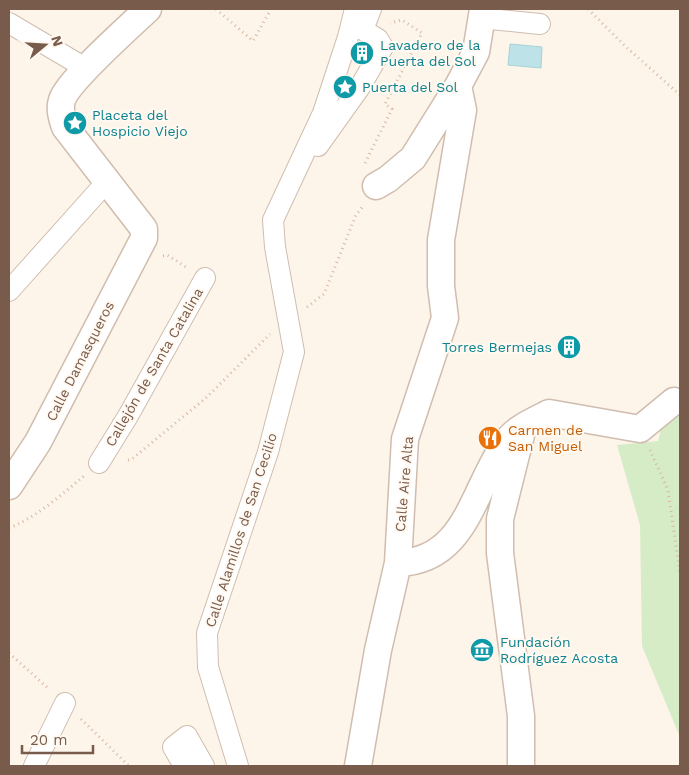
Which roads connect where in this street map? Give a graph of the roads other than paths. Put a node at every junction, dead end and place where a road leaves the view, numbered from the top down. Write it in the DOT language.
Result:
graph roads {
  1 [pos="148,9"];
  2 [pos="365,10"];
  3 [pos="481,13"];
  4 [pos="9,23"];
  5 [pos="540,24"];
  6 [pos="80,77"];
  7 [pos="458,86"];
  8 [pos="304,153"];
  9 [pos="376,186"];
  10 [pos="102,187"];
  11 [pos="205,278"];
  12 [pos="9,291"];
  13 [pos="674,401"];
  14 [pos="522,429"];
  15 [pos="99,463"];
  16 [pos="13,470"];
  17 [pos="398,562"];
  18 [pos="65,703"];
  19 [pos="34,766"];
  20 [pos="184,766"];
  21 [pos="204,766"];
  22 [pos="238,766"];
  23 [pos="358,766"];
  24 [pos="521,766"];
  1 -- 6 [label="street"];
  2 -- 8 [label="street, Calle Alamillos de San Cecilio"];
  2 -- 8 [label="street"];
  3 -- 5 [label="street"];
  3 -- 7 [label="street"];
  4 -- 6 [label="street"];
  6 -- 16 [label="street, Calle Damasqueros"];
  7 -- 9 [label="street"];
  7 -- 17 [label="street, Calle Aire Alta"];
  8 -- 22 [label="street, Calle Alamillos de San Cecilio"];
  10 -- 12 [label="street"];
  11 -- 15 [label="street, Callejón de Santa Catalina"];
  13 -- 14 [label="street"];
  14 -- 17 [label="street"];
  14 -- 24 [label="street"];
  17 -- 23 [label="street, Calle Aire Alta"];
  18 -- 19 [label="street"];
  20 -- 21 [label="street"];
}
